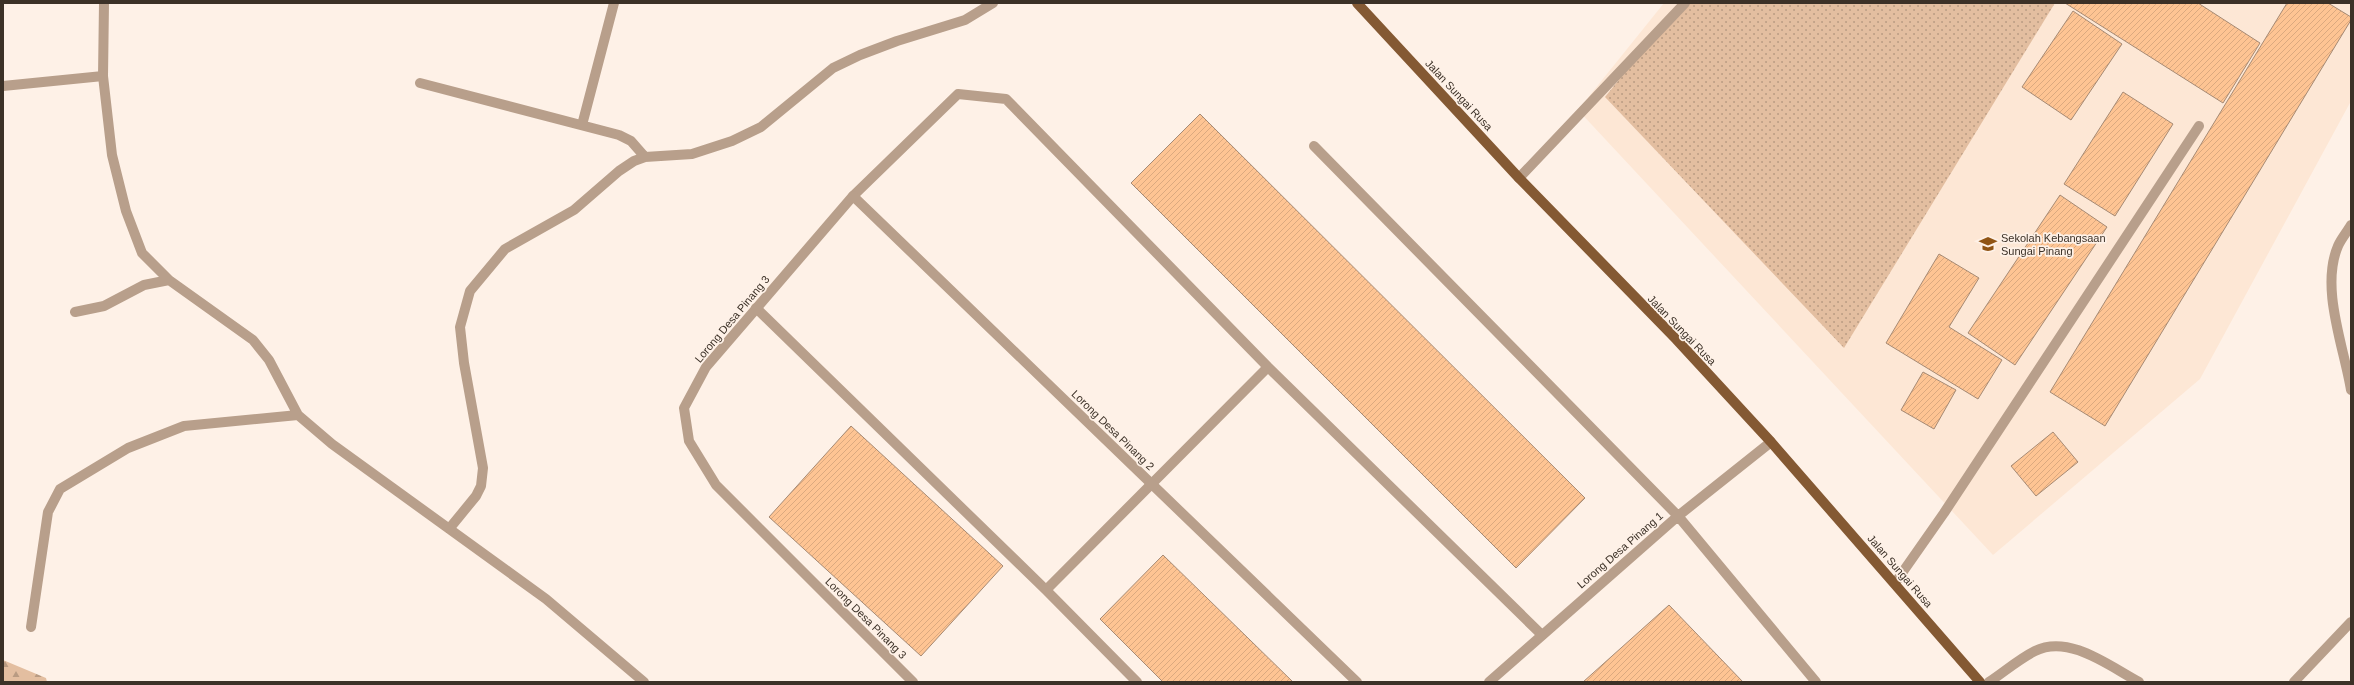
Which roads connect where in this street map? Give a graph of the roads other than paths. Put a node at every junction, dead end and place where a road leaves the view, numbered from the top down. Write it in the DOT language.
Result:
graph roads {
  1 [pos="104,3"];
  2 [pos="614,3"];
  3 [pos="992,3"];
  4 [pos="1357,3"];
  5 [pos="1685,3"];
  6 [pos="103,76"];
  7 [pos="420,83"];
  8 [pos="3,86"];
  9 [pos="582,125"];
  10 [pos="2199,126"];
  11 [pos="1314,146"];
  12 [pos="645,157"];
  13 [pos="1520,178"];
  14 [pos="853,196"];
  15 [pos="2351,225"];
  16 [pos="169,280"];
  17 [pos="756,308"];
  18 [pos="75,312"];
  19 [pos="1268,367"];
  20 [pos="2351,390"];
  21 [pos="298,415"];
  22 [pos="1771,442"];
  23 [pos="1152,484"];
  24 [pos="1678,516"];
  25 [pos="449,529"];
  26 [pos="1895,583"];
  27 [pos="1046,590"];
  28 [pos="2351,622"];
  29 [pos="31,627"];
  30 [pos="1542,635"];
  31 [pos="644,682"];
  32 [pos="913,682"];
  33 [pos="1137,682"];
  34 [pos="1357,682"];
  35 [pos="1490,682"];
  36 [pos="1816,682"];
  37 [pos="1980,682"];
  38 [pos="1989,682"];
  39 [pos="2139,682"];
  40 [pos="2294,682"];
  1 -- 6 [label="street"];
  2 -- 9 [label="street"];
  3 -- 12 [label="street"];
  4 -- 13 [label="main road, Jalan Sungai Rusa"];
  5 -- 13 [label="street"];
  6 -- 8 [label="street"];
  6 -- 16 [label="street"];
  7 -- 9 [label="street"];
  9 -- 12 [label="street"];
  10 -- 26 [label="street"];
  11 -- 24 [label="street"];
  12 -- 25 [label="street"];
  13 -- 22 [label="main road, Jalan Sungai Rusa"];
  14 -- 17 [label="street, Lorong Desa Pinang 3"];
  14 -- 19 [label="street, Lorong Desa Pinang 3"];
  14 -- 23 [label="street, Lorong Desa Pinang 2"];
  15 -- 20 [label="street"];
  16 -- 18 [label="street"];
  16 -- 21 [label="street"];
  17 -- 27 [label="street"];
  17 -- 32 [label="street, Lorong Desa Pinang 3"];
  19 -- 23 [label="street"];
  19 -- 30 [label="street"];
  21 -- 25 [label="street"];
  21 -- 29 [label="street"];
  22 -- 24 [label="street, Lorong Desa Pinang 1"];
  22 -- 26 [label="main road, Jalan Sungai Rusa"];
  23 -- 27 [label="street"];
  23 -- 34 [label="street, Lorong Desa Pinang 2"];
  24 -- 30 [label="street, Lorong Desa Pinang 1"];
  24 -- 36 [label="street"];
  25 -- 31 [label="street"];
  26 -- 37 [label="main road, Jalan Sungai Rusa"];
  27 -- 33 [label="street"];
  28 -- 40 [label="street"];
  30 -- 35 [label="street, Lorong Desa Pinang 1"];
  38 -- 39 [label="street"];
}
